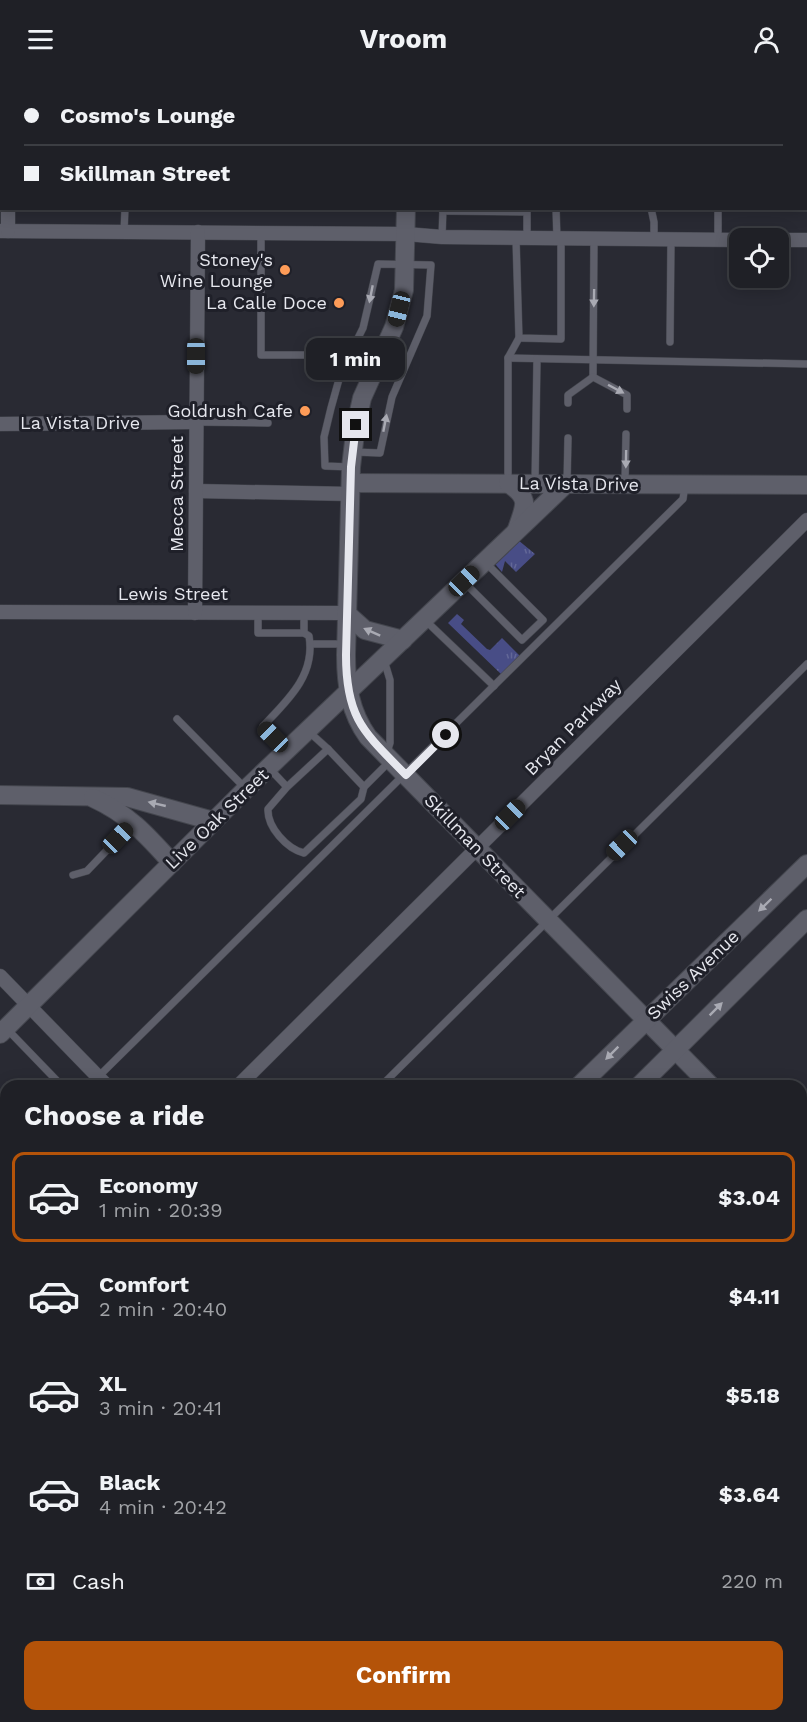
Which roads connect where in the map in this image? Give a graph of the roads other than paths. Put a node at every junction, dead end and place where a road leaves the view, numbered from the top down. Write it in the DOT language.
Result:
graph roads {
  1 [pos="8,210"];
  2 [pos="125,210"];
  3 [pos="406,210"];
  4 [pos="443,210"];
  5 [pos="556,210"];
  6 [pos="651,210"];
  7 [pos="718,210"];
  8 [pos="4,231"];
  9 [pos="124,232"];
  10 [pos="198,232"];
  11 [pos="261,232"];
  12 [pos="406,234"];
  13 [pos="442,237"];
  14 [pos="522,239"];
  15 [pos="559,239"];
  16 [pos="594,240"];
  17 [pos="654,240"];
  18 [pos="671,240"];
  19 [pos="718,240"];
  20 [pos="729,240"];
  21 [pos="789,240"];
  22 [pos="807,240"];
  23 [pos="405,264"];
  24 [pos="519,338"];
  25 [pos="670,342"];
  26 [pos="351,355"];
  27 [pos="508,358"];
  28 [pos="537,360"];
  29 [pos="593,361"];
  30 [pos="807,363"];
  31 [pos="376,366"];
  32 [pos="593,377"];
  33 [pos="568,403"];
  34 [pos="627,409"];
  35 [pos="196,422"];
  36 [pos="268,423"];
  37 [pos="0,424"];
  38 [pos="626,434"];
  39 [pos="568,438"];
  40 [pos="351,474"];
  41 [pos="508,483"];
  42 [pos="535,483"];
  43 [pos="567,483"];
  44 [pos="625,484"];
  45 [pos="685,485"];
  46 [pos="807,485"];
  47 [pos="196,491"];
  48 [pos="807,520"];
  49 [pos="516,530"];
  50 [pos="484,561"];
  51 [pos="464,581"];
  52 [pos="0,612"];
  53 [pos="195,613"];
  54 [pos="258,613"];
  55 [pos="304,613"];
  56 [pos="346,613"];
  57 [pos="424,620"];
  58 [pos="304,633"];
  59 [pos="403,640"];
  60 [pos="310,644"];
  61 [pos="346,645"];
  62 [pos="383,659"];
  63 [pos="807,664"];
  64 [pos="494,686"];
  65 [pos="348,692"];
  66 [pos="177,719"];
  67 [pos="308,730"];
  68 [pos="287,750"];
  69 [pos="328,750"];
  70 [pos="388,757"];
  71 [pos="268,768"];
  72 [pos="406,775"];
  73 [pos="287,787"];
  74 [pos="364,787"];
  75 [pos="246,789"];
  76 [pos="0,795"];
  77 [pos="86,795"];
  78 [pos="213,821"];
  79 [pos="134,822"];
  80 [pos="477,848"];
  81 [pos="172,863"];
  82 [pos="807,864"];
  83 [pos="73,875"];
  84 [pos="807,919"];
  85 [pos="547,920"];
  86 [pos="0,976"];
  87 [pos="30,1005"];
  88 [pos="645,1021"];
  89 [pos="3,1031"];
  90 [pos="675,1050"];
  91 [pos="56,1080"];
  92 [pos="101,1080"];
  93 [pos="103,1080"];
  94 [pos="244,1080"];
  95 [pos="387,1080"];
  96 [pos="585,1080"];
  97 [pos="645,1080"];
  98 [pos="705,1080"];
  1 -- 8 [label="street"];
  2 -- 9 [label="lane"];
  3 -- 12 [label="street, Skillman Street"];
  4 -- 13 [label="lane"];
  4 -- 14 [label="lane"];
  5 -- 15 [label="lane"];
  6 -- 17 [label="lane"];
  7 -- 19 [label="lane"];
  8 -- 9 [label="street"];
  9 -- 10 [label="street"];
  10 -- 11 [label="street"];
  10 -- 35 [label="street, Mecca Street"];
  11 -- 12 [label="street"];
  11 -- 26 [label="lane"];
  12 -- 13 [label="street"];
  12 -- 23 [label="street, Skillman Street"];
  13 -- 14 [label="street"];
  14 -- 15 [label="street"];
  14 -- 24 [label="lane"];
  15 -- 16 [label="street"];
  15 -- 24 [label="lane"];
  16 -- 17 [label="street"];
  16 -- 29 [label="lane, one-way"];
  17 -- 18 [label="street"];
  18 -- 19 [label="street"];
  18 -- 25 [label="lane"];
  19 -- 20 [label="street"];
  21 -- 22 [label="street"];
  23 -- 26 [label="lane, one-way"];
  23 -- 31 [label="street, Skillman Street"];
  40 -- 23 [label="lane, one-way"];
  24 -- 27 [label="lane"];
  26 -- 31 [label="lane"];
  26 -- 40 [label="lane"];
  27 -- 28 [label="lane"];
  27 -- 41 [label="lane"];
  28 -- 29 [label="lane"];
  28 -- 42 [label="lane"];
  29 -- 30 [label="lane"];
  29 -- 32 [label="lane"];
  31 -- 40 [label="street, Skillman Street"];
  32 -- 33 [label="lane"];
  32 -- 34 [label="lane, one-way"];
  35 -- 36 [label="lane"];
  35 -- 37 [label="street, La Vista Drive"];
  35 -- 47 [label="street, Mecca Street"];
  38 -- 44 [label="lane, one-way"];
  39 -- 43 [label="lane"];
  40 -- 41 [label="street, La Vista Drive"];
  40 -- 47 [label="street, La Vista Drive"];
  40 -- 56 [label="street, Skillman Street"];
  41 -- 42 [label="street, La Vista Drive"];
  41 -- 49 [label="street"];
  42 -- 43 [label="street, La Vista Drive"];
  43 -- 44 [label="street, La Vista Drive"];
  43 -- 49 [label="street, Live Oak Street"];
  44 -- 45 [label="street, La Vista Drive"];
  45 -- 46 [label="street, La Vista Drive"];
  45 -- 64 [label="lane"];
  47 -- 53 [label="street, Mecca Street"];
  48 -- 80 [label="street, Bryan Parkway"];
  49 -- 50 [label="street, Live Oak Street"];
  50 -- 51 [label="street, Live Oak Street"];
  50 -- 51 [label="lane"];
  51 -- 57 [label="street, Live Oak Street"];
  52 -- 53 [label="street, Lewis Street"];
  53 -- 54 [label="street, Lewis Street"];
  54 -- 55 [label="street, Lewis Street"];
  54 -- 58 [label="lane"];
  55 -- 56 [label="street, Lewis Street"];
  55 -- 58 [label="lane"];
  59 -- 56 [label="street, one-way"];
  56 -- 61 [label="street, Skillman Street"];
  57 -- 59 [label="street, Live Oak Street"];
  57 -- 64 [label="lane"];
  58 -- 60 [label="lane"];
  59 -- 62 [label="street, Live Oak Street"];
  60 -- 61 [label="lane"];
  60 -- 68 [label="lane"];
  61 -- 65 [label="street, Skillman Street"];
  62 -- 65 [label="street, Live Oak Street"];
  62 -- 70 [label="lane"];
  63 -- 85 [label="lane"];
  64 -- 72 [label="lane"];
  65 -- 67 [label="street, Live Oak Street"];
  65 -- 70 [label="street, Skillman Street"];
  66 -- 75 [label="lane"];
  67 -- 68 [label="street, Live Oak Street"];
  67 -- 69 [label="lane"];
  68 -- 71 [label="street, Live Oak Street"];
  69 -- 73 [label="lane"];
  69 -- 74 [label="lane"];
  70 -- 72 [label="street, Skillman Street"];
  70 -- 74 [label="lane"];
  71 -- 73 [label="lane"];
  71 -- 75 [label="street, Live Oak Street"];
  72 -- 80 [label="street, Skillman Street"];
  72 -- 93 [label="lane"];
  73 -- 74 [label="lane"];
  75 -- 78 [label="street, Live Oak Street"];
  76 -- 77 [label="street"];
  78 -- 77 [label="street, one-way"];
  77 -- 79 [label="street"];
  78 -- 81 [label="street, Live Oak Street"];
  79 -- 81 [label="street"];
  79 -- 83 [label="lane"];
  80 -- 85 [label="street, Skillman Street"];
  80 -- 94 [label="street, Bryan Parkway"];
  81 -- 87 [label="street, Live Oak Street"];
  82 -- 88 [label="street, Swiss Avenue, one-way"];
  90 -- 84 [label="street, one-way"];
  85 -- 88 [label="street, Skillman Street"];
  85 -- 95 [label="lane"];
  86 -- 87 [label="street"];
  87 -- 89 [label="street, Live Oak Street"];
  87 -- 92 [label="street"];
  88 -- 90 [label="street, Skillman Street"];
  88 -- 96 [label="street, Swiss Avenue, one-way"];
  89 -- 91 [label="lane"];
  90 -- 97 [label="street"];
  90 -- 98 [label="street, Skillman Street"];
}
